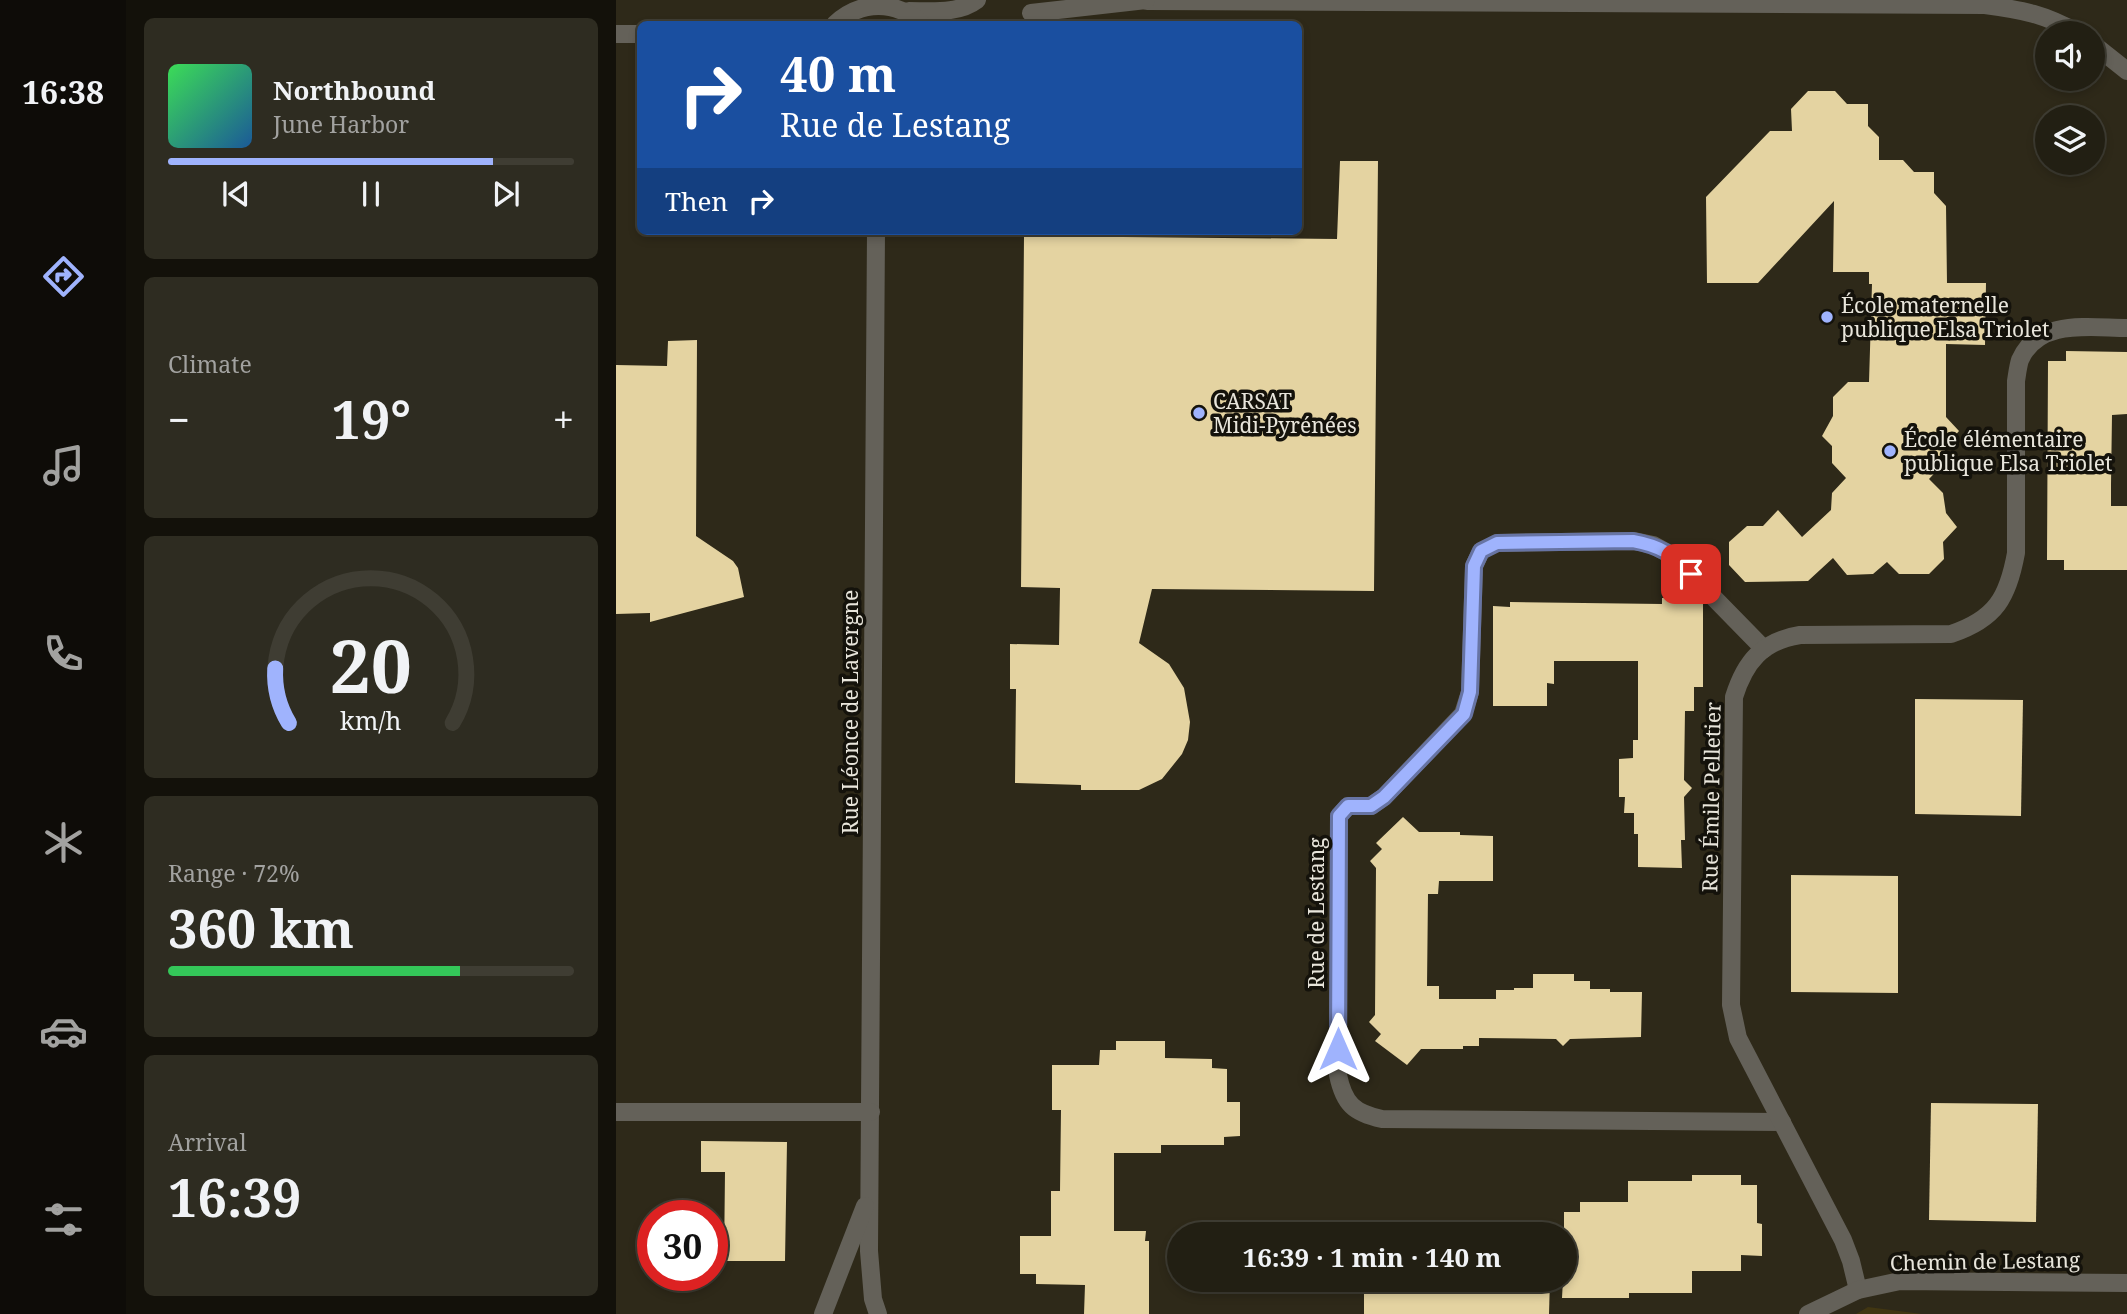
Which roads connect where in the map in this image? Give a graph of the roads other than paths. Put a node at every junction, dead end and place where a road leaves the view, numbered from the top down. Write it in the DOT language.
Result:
graph roads {
  1 [pos="977,0"];
  2 [pos="1146,0"];
  3 [pos="909,11"];
  4 [pos="1030,12"];
  5 [pos="838,21"];
  6 [pos="919,21"];
  7 [pos="2055,21"];
  8 [pos="616,34"];
  9 [pos="637,34"];
  10 [pos="2105,54"];
  11 [pos="2127,71"];
  12 [pos="876,235"];
  13 [pos="2127,328"];
  14 [pos="1763,649"];
  15 [pos="616,1112"];
  16 [pos="871,1112"];
  17 [pos="1782,1122"];
  18 [pos="870,1193"];
  19 [pos="2127,1283"];
  20 [pos="1858,1290"];
  21 [pos="822,1314"];
  22 [pos="878,1314"];
  23 [pos="1808,1314"];
  1 -- 3 [label="street"];
  2 -- 4 [label="street"];
  2 -- 7 [label="street"];
  3 -- 5 [label="street"];
  3 -- 6 [label="street"];
  8 -- 9 [label="street"];
  10 -- 11 [label="street"];
  12 -- 16 [label="street, Rue Léonce de Lavergne"];
  13 -- 14 [label="street, Rue Émile Pelletier"];
  14 -- 17 [label="street, Rue Émile Pelletier"];
  14 -- 17 [label="street, Rue de Lestang"];
  15 -- 16 [label="street"];
  16 -- 18 [label="street, Rue Léonce de Lavergne"];
  17 -- 20 [label="street, Rue Émile Pelletier"];
  18 -- 21 [label="street, Rue Léonce de Lavergne"];
  18 -- 22 [label="street, Rue Léonce de Lavergne"];
  19 -- 20 [label="street, Chemin de Lestang"];
  20 -- 23 [label="street, Chemin de Lestang"];
}
